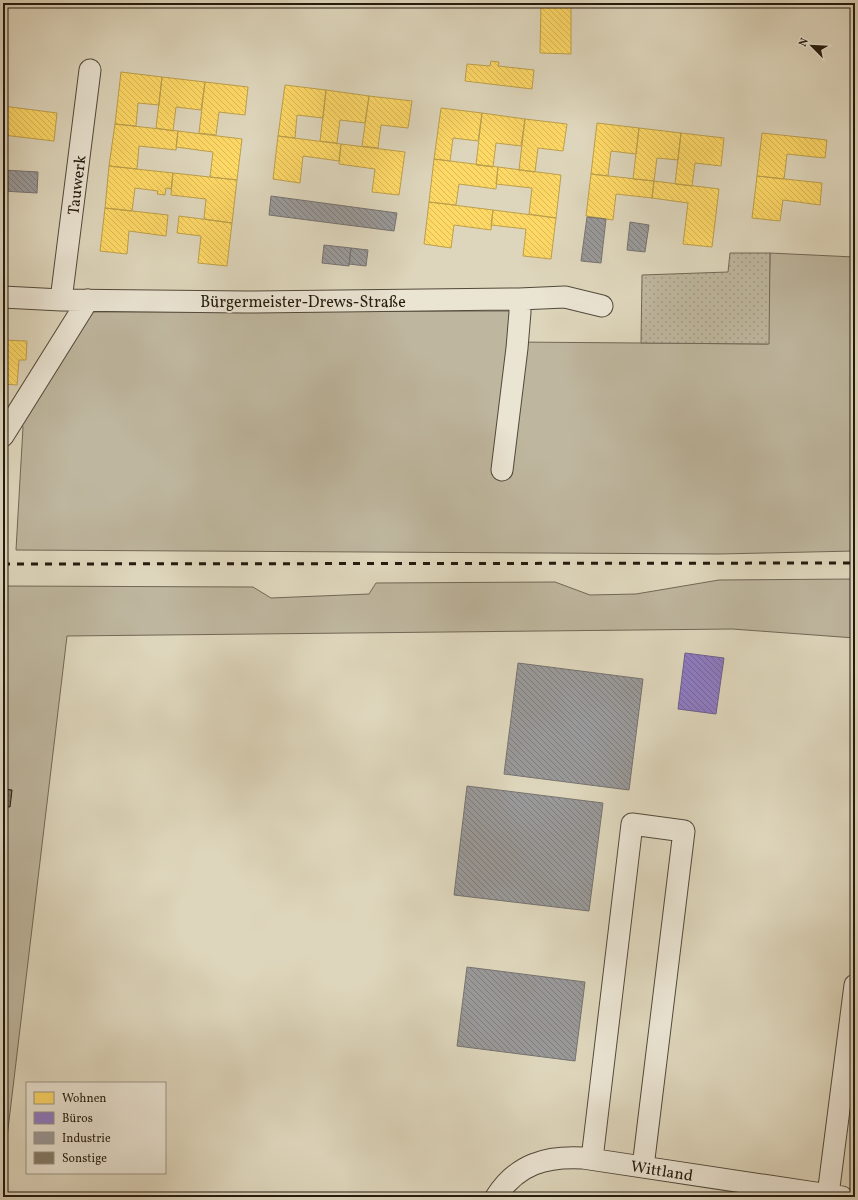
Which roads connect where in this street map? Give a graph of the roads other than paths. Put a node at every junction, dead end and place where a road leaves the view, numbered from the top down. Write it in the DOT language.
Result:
graph roads {
  1 [pos="90,70"];
  2 [pos="3,297"];
  3 [pos="519,299"];
  4 [pos="61,300"];
  5 [pos="88,300"];
  6 [pos="602,306"];
  7 [pos="3,436"];
  8 [pos="502,470"];
  9 [pos="855,985"];
  10 [pos="592,1159"];
  11 [pos="643,1167"];
  12 [pos="835,1196"];
  13 [pos="496,1197"];
  1 -- 4 [label="street, Tauwerk"];
  2 -- 4 [label="street, Bürgermeister-Drews-Straße"];
  3 -- 5 [label="street, Bürgermeister-Drews-Straße"];
  3 -- 6 [label="street, Bürgermeister-Drews-Straße"];
  3 -- 8 [label="street"];
  4 -- 5 [label="street, Bürgermeister-Drews-Straße"];
  5 -- 7 [label="street"];
  9 -- 12 [label="street"];
  10 -- 11 [label="street, Wittland"];
  10 -- 11 [label="street"];
  10 -- 13 [label="street, Wittland"];
  11 -- 12 [label="street, Wittland"];
}
